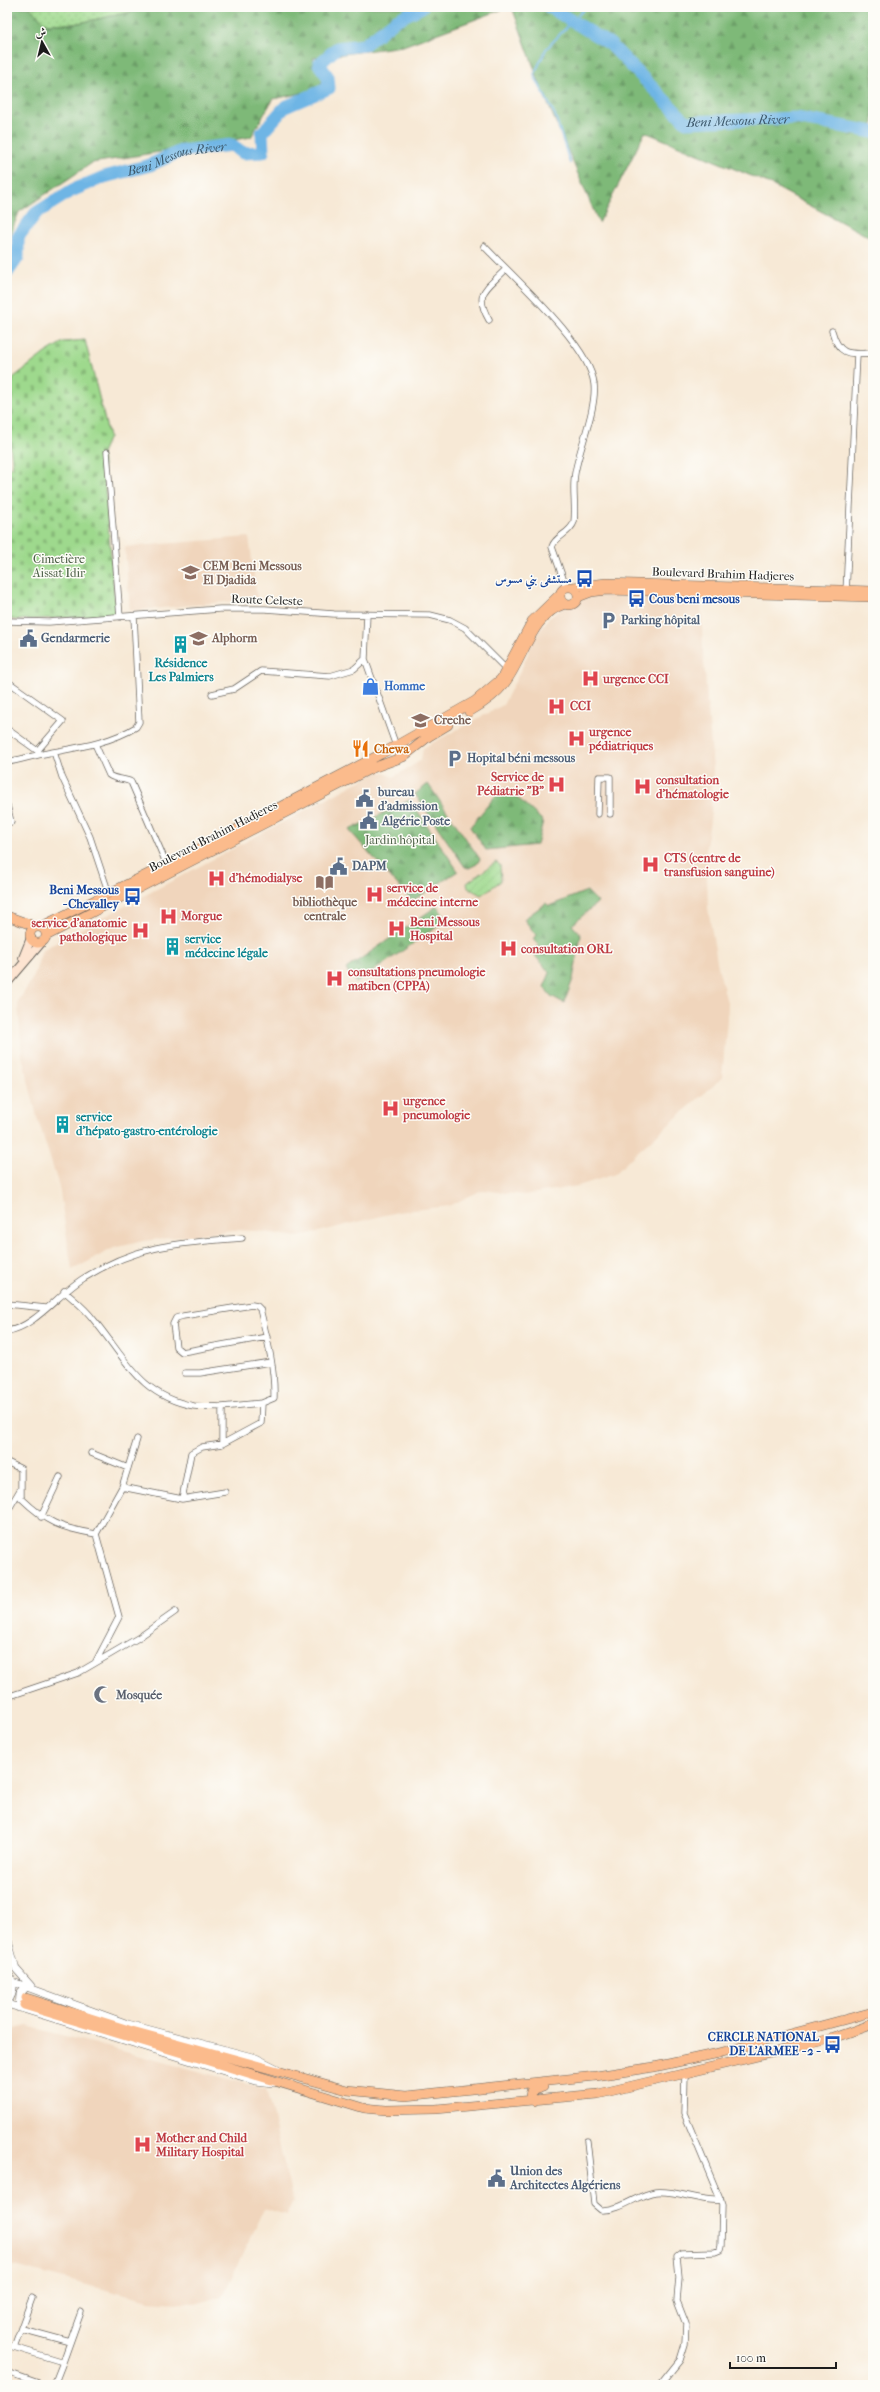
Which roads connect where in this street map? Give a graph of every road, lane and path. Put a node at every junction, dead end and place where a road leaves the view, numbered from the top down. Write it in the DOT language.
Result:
graph roads {
  1 [pos="484,246"];
  2 [pos="506,270"];
  3 [pos="489,320"];
  4 [pos="832,331"];
  5 [pos="873,353"];
  6 [pos="857,354"];
  7 [pos="107,452"];
  8 [pos="569,587"];
  9 [pos="873,591"];
  10 [pos="846,593"];
  11 [pos="560,594"];
  12 [pos="578,597"];
  13 [pos="873,597"];
  14 [pos="565,604"];
  15 [pos="367,614"];
  16 [pos="134,616"];
  17 [pos="120,617"];
  18 [pos="7,621"];
  19 [pos="365,659"];
  20 [pos="507,670"];
  21 [pos="7,681"];
  22 [pos="212,694"];
  23 [pos="7,729"];
  24 [pos="95,744"];
  25 [pos="400,744"];
  26 [pos="40,752"];
  27 [pos="54,752"];
  28 [pos="410,752"];
  29 [pos="384,753"];
  30 [pos="7,762"];
  31 [pos="391,762"];
  32 [pos="7,805"];
  33 [pos="598,814"];
  34 [pos="610,814"];
  35 [pos="11,822"];
  36 [pos="167,865"];
  37 [pos="109,894"];
  38 [pos="7,916"];
  39 [pos="35,931"];
  40 [pos="44,939"];
  41 [pos="18,970"];
  42 [pos="7,983"];
  43 [pos="242,1238"];
  44 [pos="64,1292"];
  45 [pos="7,1304"];
  46 [pos="46,1308"];
  47 [pos="7,1331"];
  48 [pos="267,1337"];
  49 [pos="271,1362"];
  50 [pos="185,1373"];
  51 [pos="262,1403"];
  52 [pos="222,1407"];
  53 [pos="137,1439"];
  54 [pos="222,1444"];
  55 [pos="91,1453"];
  56 [pos="7,1462"];
  57 [pos="128,1468"];
  58 [pos="60,1477"];
  59 [pos="122,1487"];
  60 [pos="20,1490"];
  61 [pos="225,1492"];
  62 [pos="182,1499"];
  63 [pos="7,1512"];
  64 [pos="41,1517"];
  65 [pos="96,1534"];
  66 [pos="175,1612"];
  67 [pos="95,1663"];
  68 [pos="7,1697"];
  69 [pos="7,1938"];
  70 [pos="7,1972"];
  71 [pos="13,1982"];
  72 [pos="30,1988"];
  73 [pos="7,2003"];
  74 [pos="23,2004"];
  75 [pos="873,2012"];
  76 [pos="873,2024"];
  77 [pos="654,2067"];
  78 [pos="283,2073"];
  79 [pos="685,2074"];
  80 [pos="534,2101"];
  81 [pos="587,2141"];
  82 [pos="721,2200"];
  83 [pos="32,2298"];
  84 [pos="81,2312"];
  85 [pos="22,2329"];
  86 [pos="70,2342"];
  87 [pos="7,2345"];
  88 [pos="14,2347"];
  89 [pos="63,2362"];
  90 [pos="7,2372"];
  91 [pos="44,2385"];
  92 [pos="54,2385"];
  93 [pos="660,2385"];
  1 -- 2 [label="street"];
  2 -- 3 [label="street"];
  2 -- 8 [label="street"];
  4 -- 6 [label="street"];
  5 -- 6 [label="street"];
  6 -- 10 [label="street"];
  7 -- 17 [label="street"];
  8 -- 10 [label="main road, Boulevard Brahim Hadjeres"];
  8 -- 11 [label="main road"];
  8 -- 12 [label="main road"];
  9 -- 10 [label="main road, Boulevard Brahim Hadjeres"];
  10 -- 12 [label="main road"];
  10 -- 13 [label="main road"];
  11 -- 14 [label="main road"];
  11 -- 20 [label="main road"];
  12 -- 14 [label="main road"];
  14 -- 28 [label="main road, Boulevard Brahim Hadjeres"];
  15 -- 16 [label="street, Route Celeste"];
  15 -- 19 [label="street"];
  15 -- 20 [label="street, Route Celeste"];
  16 -- 17 [label="street, Route Celeste"];
  16 -- 24 [label="street"];
  17 -- 18 [label="street, Route Celeste"];
  19 -- 22 [label="street"];
  19 -- 25 [label="street"];
  20 -- 25 [label="main road"];
  21 -- 26 [label="street"];
  23 -- 26 [label="street"];
  24 -- 27 [label="street"];
  24 -- 36 [label="street"];
  25 -- 28 [label="main road"];
  25 -- 29 [label="main road, Boulevard Brahim Hadjeres"];
  26 -- 27 [label="street"];
  26 -- 30 [label="street"];
  27 -- 37 [label="street"];
  28 -- 31 [label="main road, Boulevard Brahim Hadjeres"];
  29 -- 31 [label="main road"];
  29 -- 36 [label="main road, Boulevard Brahim Hadjeres"];
  31 -- 40 [label="main road, Boulevard Brahim Hadjeres"];
  32 -- 35 [label="street"];
  33 -- 34 [label="street"];
  36 -- 37 [label="main road, Boulevard Brahim Hadjeres"];
  37 -- 39 [label="main road, Boulevard Brahim Hadjeres"];
  38 -- 39 [label="main road"];
  39 -- 40 [label="main road"];
  39 -- 40 [label="main road"];
  39 -- 41 [label="main road"];
  40 -- 41 [label="main road"];
  41 -- 42 [label="main road"];
  43 -- 44 [label="street"];
  44 -- 46 [label="street"];
  44 -- 52 [label="street"];
  45 -- 46 [label="street"];
  46 -- 47 [label="street"];
  48 -- 48 [label="street"];
  48 -- 49 [label="street"];
  49 -- 50 [label="street"];
  49 -- 51 [label="street"];
  51 -- 52 [label="street"];
  51 -- 54 [label="street"];
  52 -- 54 [label="street"];
  53 -- 57 [label="street"];
  54 -- 62 [label="street"];
  55 -- 57 [label="street"];
  56 -- 60 [label="street"];
  57 -- 59 [label="street"];
  58 -- 64 [label="street"];
  59 -- 62 [label="street"];
  59 -- 65 [label="street"];
  60 -- 63 [label="street"];
  60 -- 64 [label="street"];
  61 -- 62 [label="street"];
  64 -- 65 [label="street"];
  65 -- 67 [label="street"];
  66 -- 67 [label="street"];
  67 -- 68 [label="street"];
  69 -- 72 [label="street"];
  70 -- 71 [label="street"];
  71 -- 72 [label="street"];
  71 -- 73 [label="street"];
  72 -- 74 [label="street"];
  72 -- 78 [label="street"];
  73 -- 74 [label="street"];
  74 -- 78 [label="main road"];
  74 -- 80 [label="main road"];
  75 -- 77 [label="main road"];
  76 -- 79 [label="main road"];
  77 -- 78 [label="main road"];
  77 -- 80 [label="main road"];
  79 -- 80 [label="main road"];
  79 -- 82 [label="street"];
  81 -- 82 [label="street"];
  82 -- 93 [label="street"];
  83 -- 85 [label="street"];
  84 -- 86 [label="street"];
  85 -- 86 [label="street"];
  85 -- 88 [label="street"];
  86 -- 89 [label="street"];
  87 -- 88 [label="street"];
  88 -- 89 [label="street"];
  89 -- 92 [label="street"];
  90 -- 91 [label="street"];
}
